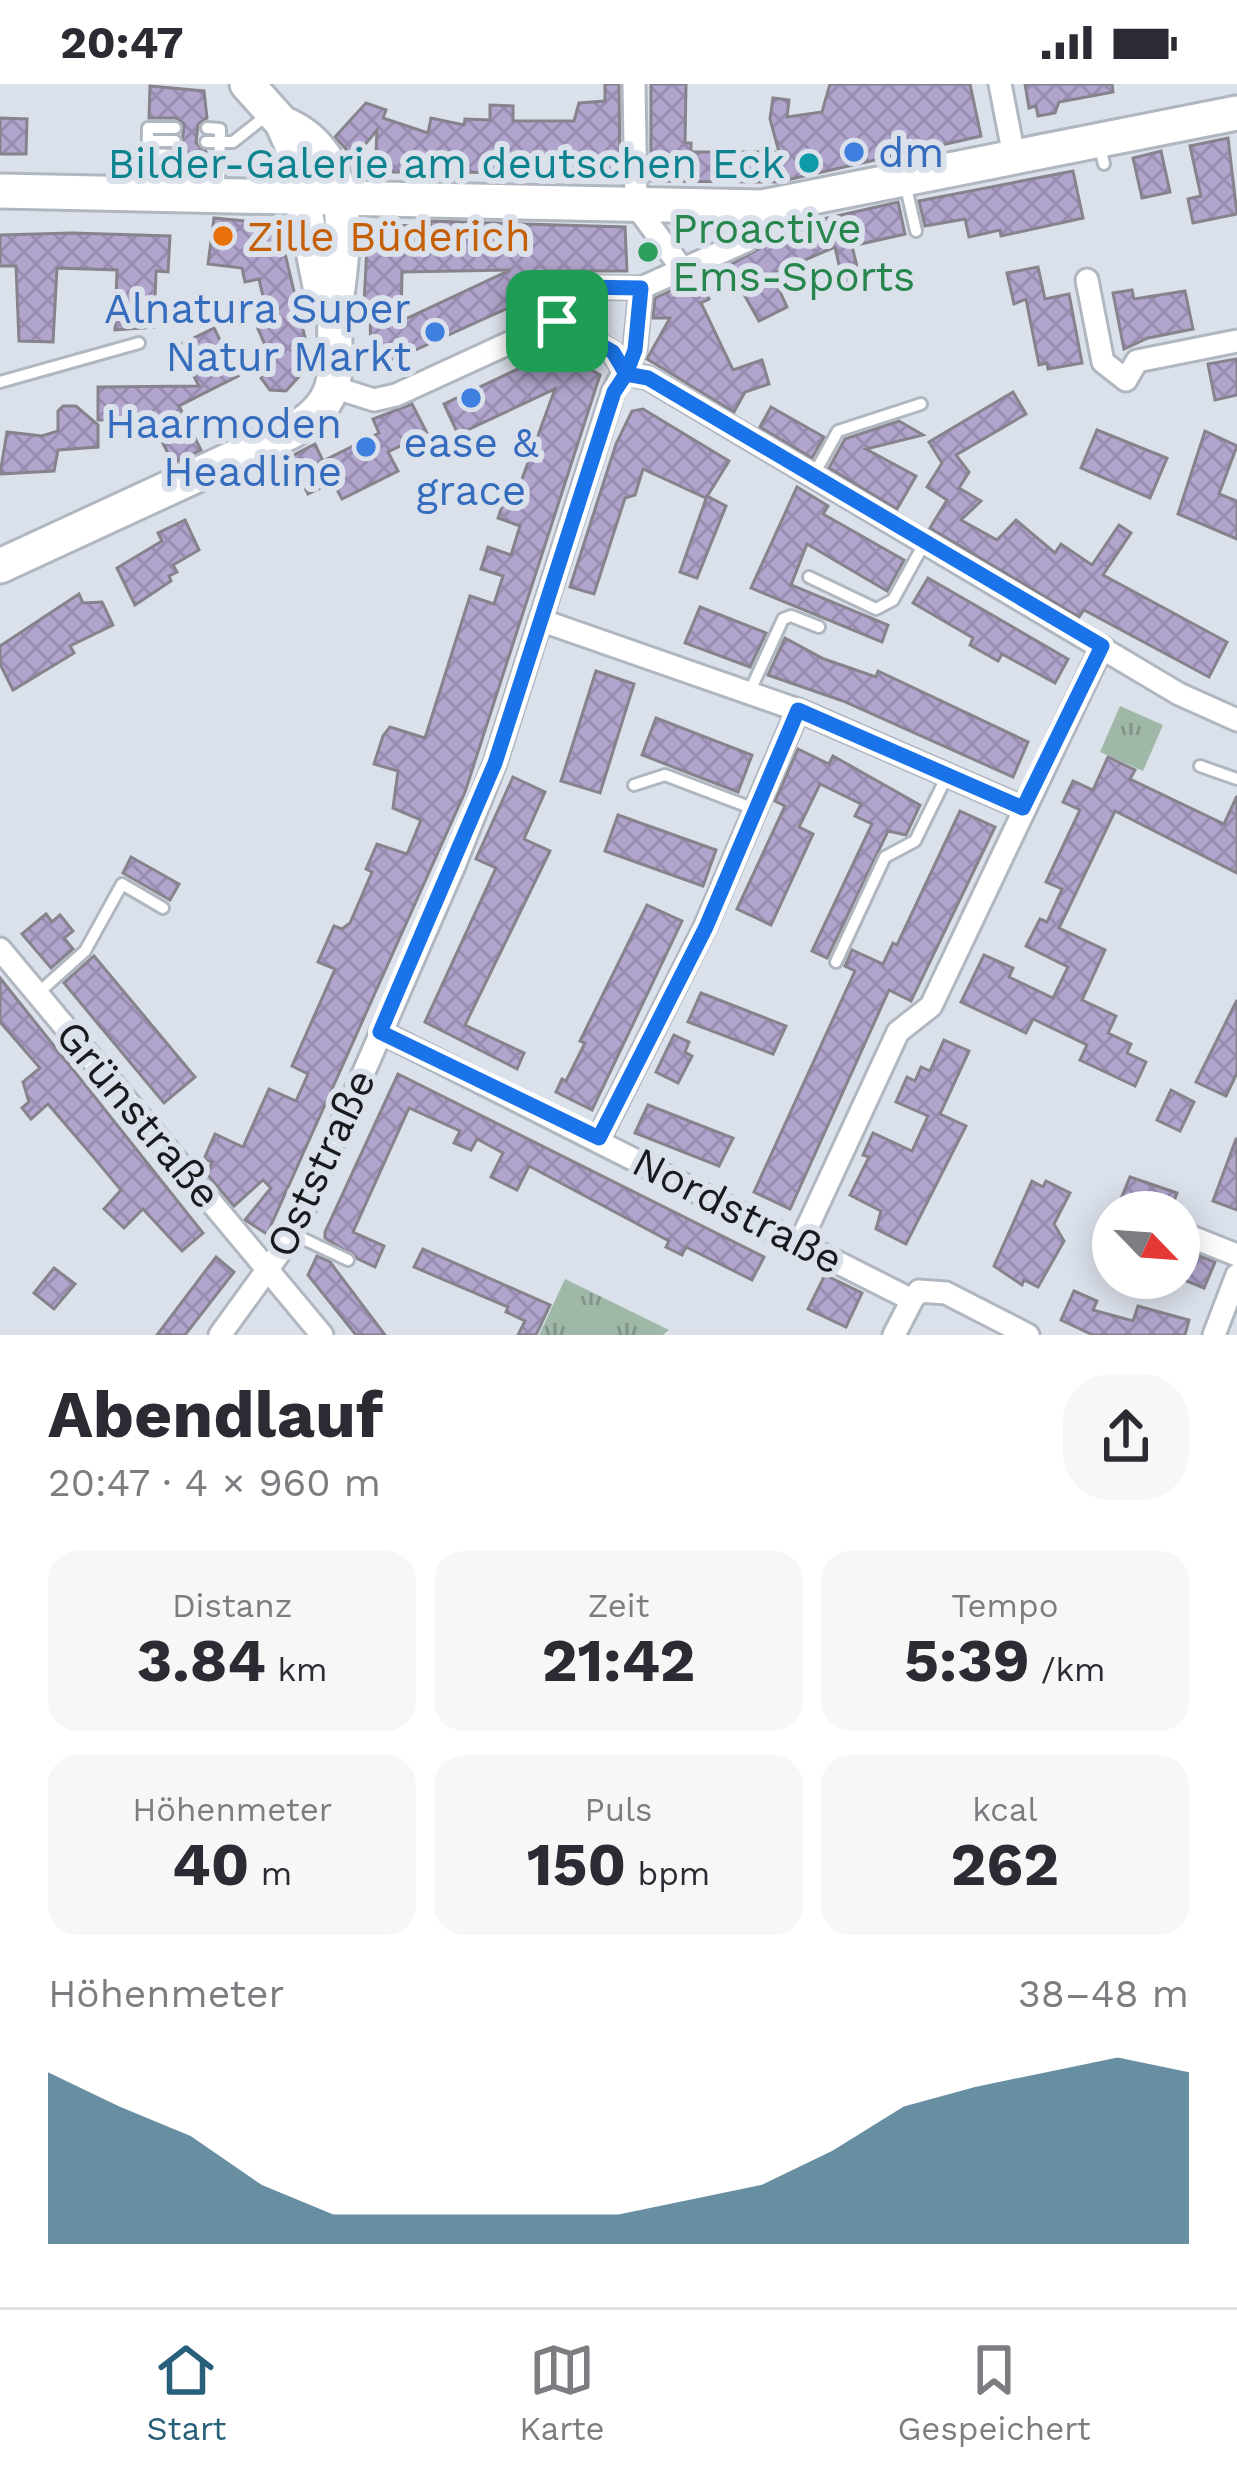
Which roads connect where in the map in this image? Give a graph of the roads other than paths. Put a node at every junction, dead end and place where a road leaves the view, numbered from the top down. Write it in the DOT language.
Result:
graph roads {
  1 [pos="247,84"];
  2 [pos="634,84"];
  3 [pos="1000,84"];
  4 [pos="1237,113"];
  5 [pos="277,117"];
  6 [pos="175,141"];
  7 [pos="1014,156"];
  8 [pos="904,179"];
  9 [pos="0,191"];
  10 [pos="147,193"];
  11 [pos="219,194"];
  12 [pos="302,196"];
  13 [pos="341,196"];
  14 [pos="636,206"];
  15 [pos="762,207"];
  16 [pos="916,231"];
  17 [pos="682,270"];
  18 [pos="1087,280"];
  19 [pos="641,288"];
  20 [pos="336,301"];
  21 [pos="557,321"];
  22 [pos="1237,341"];
  23 [pos="139,343"];
  24 [pos="626,374"];
  25 [pos="0,382"];
  26 [pos="333,386"];
  27 [pos="921,404"];
  28 [pos="813,476"];
  29 [pos="925,542"];
  30 [pos="0,566"];
  31 [pos="809,577"];
  32 [pos="540,620"];
  33 [pos="819,628"];
  34 [pos="1102,646"];
  35 [pos="749,693"];
  36 [pos="798,710"];
  37 [pos="1237,720"];
  38 [pos="1201,766"];
  39 [pos="948,774"];
  40 [pos="1237,779"];
  41 [pos="634,785"];
  42 [pos="1023,808"];
  43 [pos="757,810"];
  44 [pos="163,908"];
  45 [pos="0,950"];
  46 [pos="836,962"];
  47 [pos="38,994"];
  48 [pos="380,1032"];
  49 [pos="599,1138"];
  50 [pos="293,1234"];
  51 [pos="1200,1240"];
  52 [pos="800,1243"];
  53 [pos="1237,1255"];
  54 [pos="347,1260"];
  55 [pos="271,1271"];
  56 [pos="1237,1275"];
  57 [pos="912,1300"];
  58 [pos="220,1335"];
  59 [pos="322,1335"];
  60 [pos="894,1335"];
  61 [pos="1028,1335"];
  62 [pos="1214,1335"];
  1 -- 5 [label="main road"];
  2 -- 14 [label="street"];
  3 -- 7 [label="street"];
  4 -- 7 [label="main road"];
  5 -- 11 [label="lane"];
  5 -- 12 [label="main road"];
  5 -- 13 [label="main road"];
  6 -- 10 [label="lane"];
  7 -- 8 [label="main road"];
  8 -- 15 [label="main road"];
  8 -- 16 [label="lane"];
  9 -- 10 [label="main road"];
  10 -- 11 [label="main road"];
  11 -- 12 [label="main road"];
  12 -- 13 [label="main road"];
  12 -- 20 [label="main road"];
  13 -- 14 [label="main road"];
  13 -- 20 [label="main road"];
  14 -- 15 [label="main road"];
  14 -- 17 [label="street"];
  15 -- 17 [label="street"];
  17 -- 19 [label="street"];
  18 -- 22 [label="street"];
  19 -- 21 [label="street"];
  19 -- 24 [label="street, Oststraße"];
  20 -- 26 [label="main road"];
  21 -- 24 [label="street"];
  21 -- 26 [label="street"];
  23 -- 25 [label="lane"];
  24 -- 28 [label="street"];
  24 -- 32 [label="street, Oststraße"];
  26 -- 30 [label="main road"];
  27 -- 28 [label="lane"];
  28 -- 29 [label="street"];
  29 -- 31 [label="lane"];
  29 -- 34 [label="street"];
  32 -- 35 [label="street"];
  32 -- 48 [label="street, Oststraße"];
  33 -- 35 [label="lane"];
  34 -- 37 [label="street"];
  34 -- 42 [label="street"];
  35 -- 36 [label="street"];
  36 -- 39 [label="street"];
  36 -- 43 [label="street"];
  38 -- 40 [label="lane"];
  39 -- 42 [label="street"];
  39 -- 46 [label="lane"];
  41 -- 43 [label="lane"];
  42 -- 52 [label="street"];
  43 -- 49 [label="street"];
  44 -- 47 [label="lane"];
  45 -- 47 [label="street, Grünstraße"];
  47 -- 55 [label="street, Grünstraße"];
  48 -- 49 [label="street, Nordstraße"];
  48 -- 50 [label="street, Oststraße"];
  49 -- 52 [label="street, Nordstraße"];
  50 -- 54 [label="lane"];
  50 -- 55 [label="street, Oststraße"];
  51 -- 53 [label="street"];
  52 -- 57 [label="street, Nordstraße"];
  55 -- 58 [label="street, Oststraße"];
  55 -- 59 [label="street, Grünstraße"];
  56 -- 62 [label="street"];
  57 -- 60 [label="street"];
  57 -- 61 [label="street, Nordstraße"];
}
